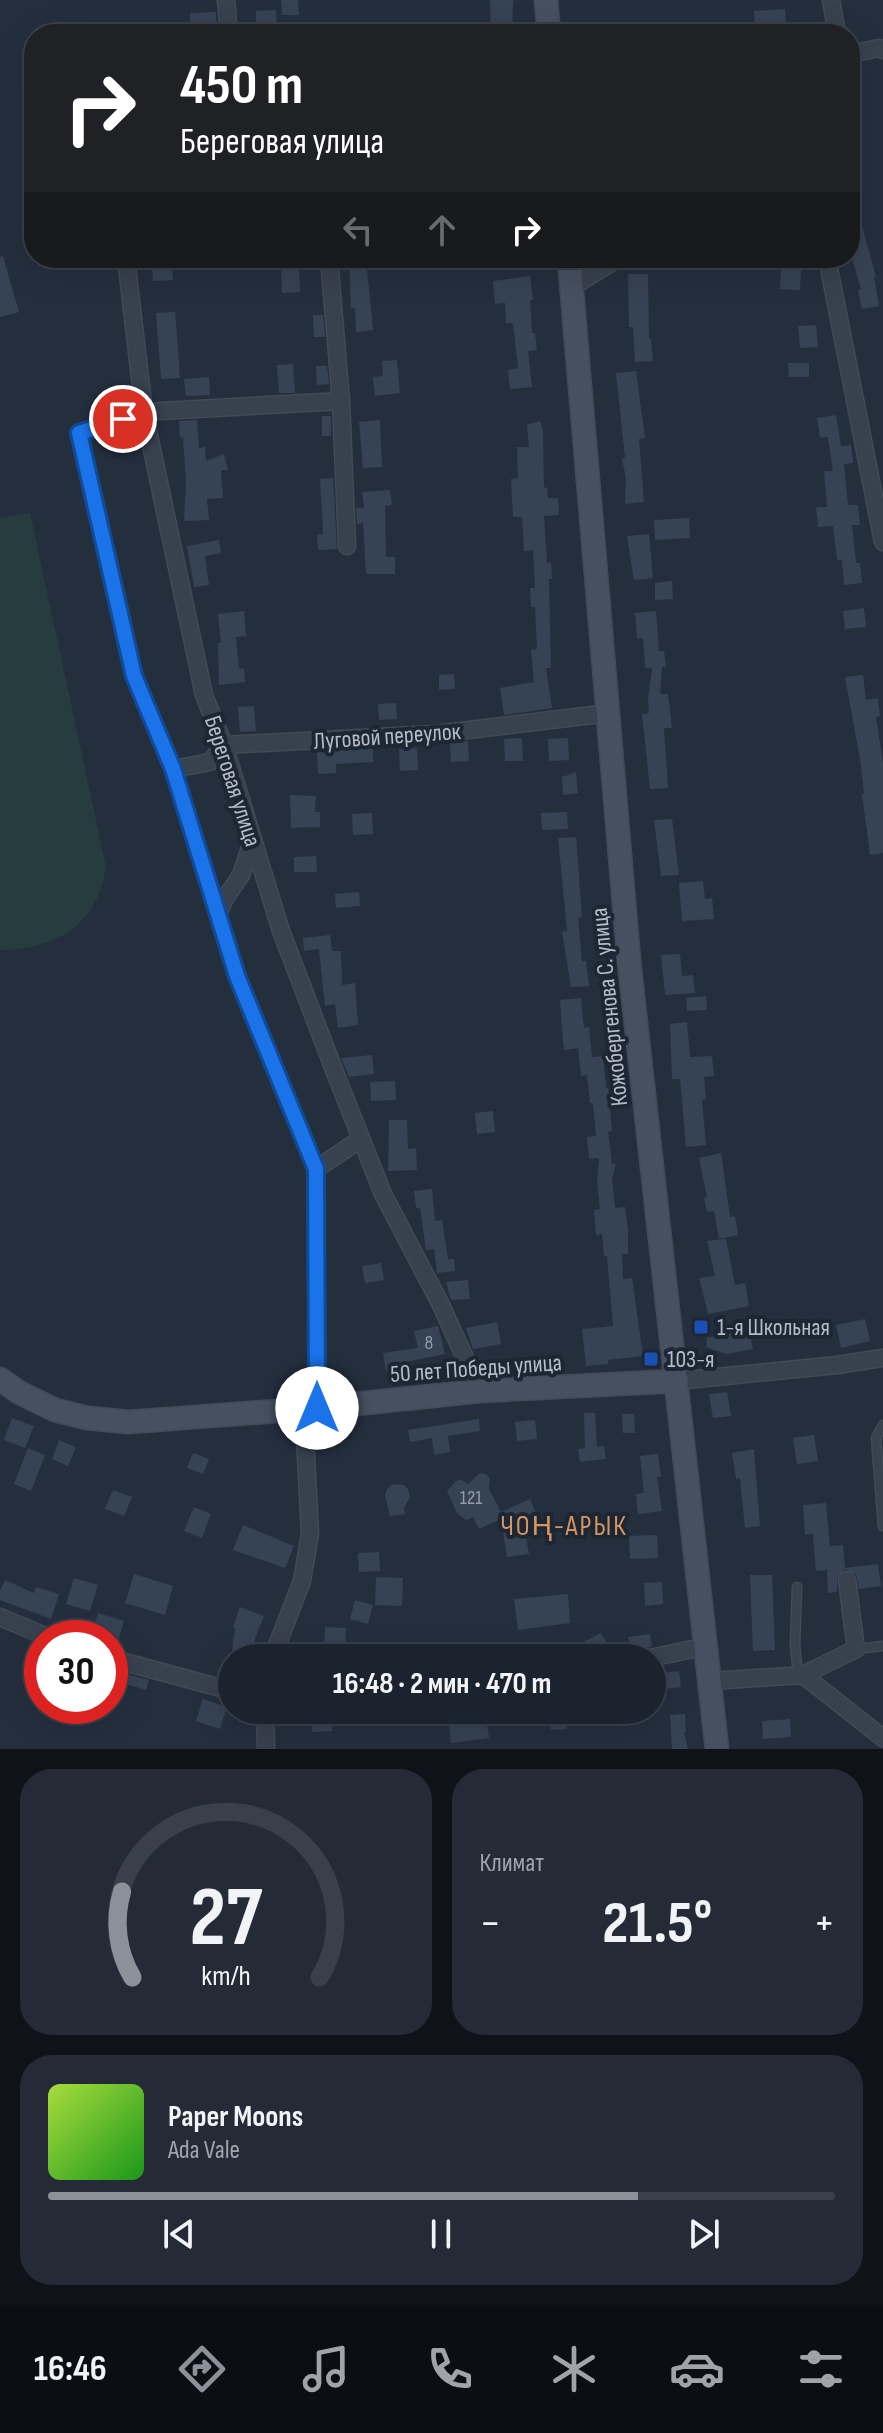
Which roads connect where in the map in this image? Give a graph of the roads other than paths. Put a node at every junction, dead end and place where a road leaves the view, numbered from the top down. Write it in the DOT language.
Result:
graph roads {
  1 [pos="226,0"];
  2 [pos="546,0"];
  3 [pos="831,0"];
  4 [pos="228,24"];
  5 [pos="548,24"];
  6 [pos="835,24"];
  7 [pos="883,50"];
  8 [pos="860,52"];
  9 [pos="127,268"];
  10 [pos="330,268"];
  11 [pos="570,268"];
  12 [pos="603,268"];
  13 [pos="829,268"];
  14 [pos="572,287"];
  15 [pos="341,401"];
  16 [pos="144,412"];
  17 [pos="883,542"];
  18 [pos="347,546"];
  19 [pos="609,713"];
  20 [pos="224,745"];
  21 [pos="173,769"];
  22 [pos="253,839"];
  23 [pos="218,915"];
  24 [pos="361,1139"];
  25 [pos="316,1169"];
  26 [pos="883,1358"];
  27 [pos="0,1379"];
  28 [pos="677,1381"];
  29 [pos="480,1391"];
  30 [pos="317,1408"];
  31 [pos="883,1425"];
  32 [pos="883,1526"];
  33 [pos="847,1580"];
  34 [pos="797,1587"];
  35 [pos="0,1617"];
  36 [pos="24,1627"];
  37 [pos="277,1644"];
  38 [pos="707,1646"];
  39 [pos="883,1646"];
  40 [pos="856,1649"];
  41 [pos="666,1655"];
  42 [pos="128,1663"];
  43 [pos="800,1675"];
  44 [pos="711,1681"];
  45 [pos="218,1687"];
  46 [pos="265,1724"];
  47 [pos="883,1738"];
  48 [pos="266,1749"];
  49 [pos="717,1749"];
  1 -- 4 [label="street"];
  2 -- 5 [label="main road"];
  3 -- 6 [label="street"];
  7 -- 8 [label="street"];
  9 -- 16 [label="street, Береговая улица"];
  10 -- 15 [label="street"];
  11 -- 14 [label="main road, Кожобергенова С. улица"];
  12 -- 14 [label="street"];
  13 -- 17 [label="street"];
  14 -- 19 [label="main road, Кожобергенова С. улица"];
  15 -- 16 [label="street"];
  15 -- 18 [label="street"];
  16 -- 20 [label="street, Береговая улица"];
  16 -- 21 [label="street"];
  19 -- 20 [label="street, Луговой переулок"];
  19 -- 28 [label="main road, Кожобергенова С. улица"];
  20 -- 21 [label="street, Луговой переулок"];
  20 -- 22 [label="street, Береговая улица"];
  21 -- 23 [label="street"];
  22 -- 23 [label="street"];
  22 -- 24 [label="street, Береговая улица"];
  23 -- 25 [label="street"];
  24 -- 25 [label="street"];
  24 -- 29 [label="street, Береговая улица"];
  25 -- 30 [label="street"];
  26 -- 28 [label="street"];
  27 -- 30 [label="main road, 50 лет Победы улица"];
  28 -- 29 [label="main road, 50 лет Победы улица"];
  28 -- 38 [label="main road, Кожобергенова С. улица"];
  29 -- 30 [label="main road, 50 лет Победы улица"];
  30 -- 37 [label="street"];
  31 -- 32 [label="lane"];
  33 -- 40 [label="street"];
  34 -- 43 [label="lane"];
  35 -- 36 [label="street"];
  38 -- 41 [label="street"];
  38 -- 44 [label="main road, Кожобергенова С. улица"];
  39 -- 40 [label="lane"];
  40 -- 43 [label="street"];
  42 -- 45 [label="street"];
  43 -- 44 [label="street"];
  43 -- 47 [label="street"];
  44 -- 49 [label="main road, Кожобергенова С. улица"];
  46 -- 48 [label="street"];
}
